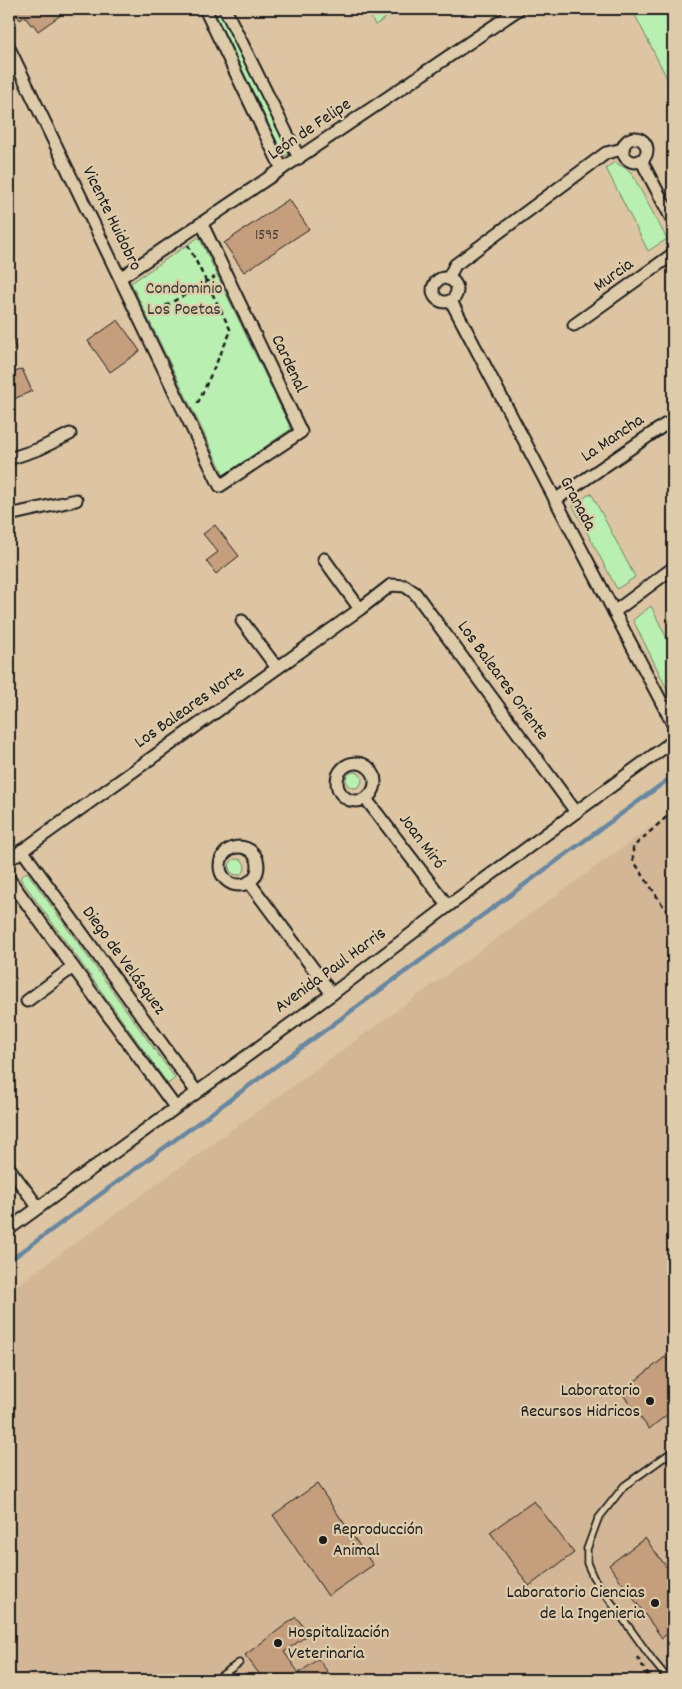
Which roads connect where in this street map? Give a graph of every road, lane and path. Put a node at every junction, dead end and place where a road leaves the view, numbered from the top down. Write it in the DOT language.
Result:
graph roads {
  1 [pos="225,9"];
  2 [pos="519,9"];
  3 [pos="210,10"];
  4 [pos="10,56"];
  5 [pos="623,149"];
  6 [pos="299,158"];
  7 [pos="641,160"];
  8 [pos="282,170"];
  9 [pos="673,221"];
  10 [pos="202,224"];
  11 [pos="184,236"];
  12 [pos="673,254"];
  13 [pos="224,272"];
  14 [pos="120,278"];
  15 [pos="448,279"];
  16 [pos="207,282"];
  17 [pos="451,301"];
  18 [pos="141,321"];
  19 [pos="574,326"];
  20 [pos="190,422"];
  21 [pos="666,424"];
  22 [pos="70,434"];
  23 [pos="9,459"];
  24 [pos="220,486"];
  25 [pos="76,500"];
  26 [pos="555,500"];
  27 [pos="9,515"];
  28 [pos="324,559"];
  29 [pos="673,568"];
  30 [pos="391,585"];
  31 [pos="360,609"];
  32 [pos="614,612"];
  33 [pos="242,621"];
  34 [pos="277,668"];
  35 [pos="673,724"];
  36 [pos="673,741"];
  37 [pos="366,799"];
  38 [pos="673,811"];
  39 [pos="576,812"];
  40 [pos="22,850"];
  41 [pos="9,860"];
  42 [pos="9,879"];
  43 [pos="248,882"];
  44 [pos="448,906"];
  45 [pos="673,921"];
  46 [pos="73,967"];
  47 [pos="332,994"];
  48 [pos="27,1001"];
  49 [pos="196,1091"];
  50 [pos="175,1107"];
  51 [pos="9,1168"];
  52 [pos="38,1207"];
  53 [pos="9,1229"];
  54 [pos="673,1451"];
  55 [pos="238,1663"];
  56 [pos="215,1680"];
  57 [pos="669,1680"];
  1 -- 6 [label="street"];
  2 -- 6 [label="street, León de Felipe"];
  3 -- 8 [label="street"];
  4 -- 14 [label="street, Vicente Huidobro"];
  5 -- 7 [label="street"];
  5 -- 7 [label="street"];
  5 -- 15 [label="street, Granada"];
  6 -- 8 [label="street, León de Felipe"];
  7 -- 9 [label="street"];
  8 -- 10 [label="street, León de Felipe"];
  10 -- 11 [label="street, León de Felipe"];
  10 -- 13 [label="street, Cardenal"];
  11 -- 14 [label="street, León de Felipe"];
  11 -- 16 [label="path"];
  12 -- 19 [label="street, Murcia"];
  13 -- 16 [label="path"];
  13 -- 24 [label="street, Cardenal"];
  14 -- 18 [label="street, Vicente Huidobro"];
  15 -- 17 [label="street, Granada"];
  15 -- 17 [label="street, Granada"];
  16 -- 18 [label="path"];
  16 -- 20 [label="path"];
  17 -- 26 [label="street, Granada"];
  18 -- 20 [label="street, Vicente Huidobro"];
  20 -- 24 [label="street, Vicente Huidobro"];
  21 -- 26 [label="street, La Mancha"];
  22 -- 23 [label="street"];
  25 -- 27 [label="street"];
  26 -- 32 [label="street, Granada"];
  28 -- 31 [label="street"];
  29 -- 32 [label="street"];
  30 -- 31 [label="street, Los Baleares Norte"];
  30 -- 39 [label="street, Los Baleares Oriente"];
  31 -- 34 [label="street, Los Baleares Norte"];
  32 -- 35 [label="street, Granada"];
  33 -- 34 [label="street"];
  34 -- 40 [label="street, Los Baleares Norte"];
  36 -- 39 [label="street, Avenida Paul Harris"];
  37 -- 44 [label="street, Joan Miró"];
  38 -- 45 [label="path"];
  39 -- 44 [label="street, Avenida Paul Harris"];
  40 -- 41 [label="street, Los Baleares Norte"];
  40 -- 49 [label="street, Diego de Velásquez"];
  42 -- 46 [label="street"];
  43 -- 47 [label="street"];
  44 -- 47 [label="street, Avenida Paul Harris"];
  46 -- 48 [label="street"];
  46 -- 50 [label="street"];
  47 -- 49 [label="street, Avenida Paul Harris"];
  49 -- 50 [label="street, Avenida Paul Harris"];
  50 -- 52 [label="street, Avenida Paul Harris"];
  51 -- 52 [label="street"];
  52 -- 53 [label="street, Avenida Paul Harris"];
  54 -- 57 [label="lane"];
  55 -- 56 [label="lane"];
}
